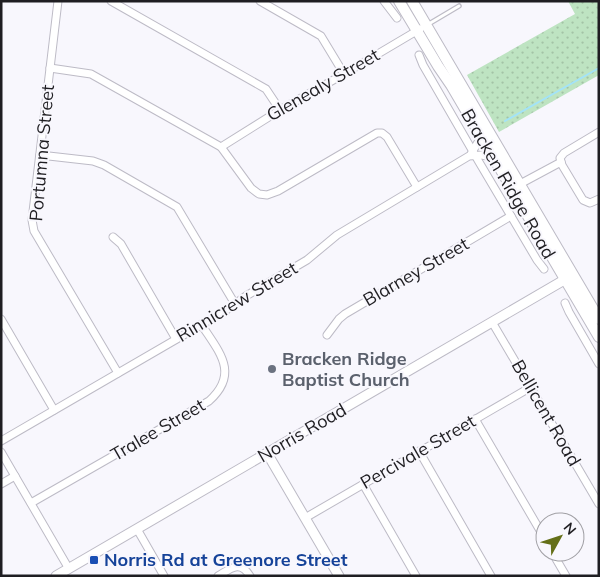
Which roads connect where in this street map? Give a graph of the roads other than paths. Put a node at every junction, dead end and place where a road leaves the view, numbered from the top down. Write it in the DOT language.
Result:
graph roads {
  1 [pos="58,1"];
  2 [pos="111,1"];
  3 [pos="260,1"];
  4 [pos="384,1"];
  5 [pos="399,1"];
  6 [pos="412,1"];
  7 [pos="459,6"];
  8 [pos="397,18"];
  9 [pos="426,25"];
  10 [pos="417,31"];
  11 [pos="419,55"];
  12 [pos="50,68"];
  13 [pos="344,74"];
  14 [pos="280,110"];
  15 [pos="599,132"];
  16 [pos="481,137"];
  17 [pos="221,147"];
  18 [pos="472,154"];
  19 [pos="40,155"];
  20 [pos="494,158"];
  21 [pos="561,162"];
  22 [pos="520,184"];
  23 [pos="417,187"];
  24 [pos="599,199"];
  25 [pos="511,216"];
  26 [pos="113,238"];
  27 [pos="544,268"];
  28 [pos="569,277"];
  29 [pos="565,303"];
  30 [pos="235,304"];
  31 [pos="1,319"];
  32 [pos="599,319"];
  33 [pos="492,322"];
  34 [pos="201,324"];
  35 [pos="327,335"];
  36 [pos="599,337"];
  37 [pos="176,339"];
  38 [pos="599,364"];
  39 [pos="118,373"];
  40 [pos="531,386"];
  41 [pos="54,410"];
  42 [pos="475,419"];
  43 [pos="1,441"];
  44 [pos="419,451"];
  45 [pos="1,452"];
  46 [pos="267,453"];
  47 [pos="15,476"];
  48 [pos="1,484"];
  49 [pos="363,484"];
  50 [pos="31,503"];
  51 [pos="599,504"];
  52 [pos="305,518"];
  53 [pos="535,522"];
  54 [pos="137,529"];
  55 [pos="558,562"];
  56 [pos="69,568"];
  57 [pos="56,576"];
  58 [pos="164,576"];
  59 [pos="218,576"];
  60 [pos="250,576"];
  61 [pos="339,576"];
  62 [pos="416,576"];
  63 [pos="491,576"];
  64 [pos="566,576"];
  1 -- 12 [label="street, Portumna Street"];
  2 -- 14 [label="street"];
  3 -- 13 [label="street"];
  4 -- 8 [label="street"];
  5 -- 10 [label="main road, Bracken Ridge Road"];
  6 -- 9 [label="main road, Bracken Ridge Road"];
  7 -- 9 [label="lane"];
  9 -- 10 [label="street, Glenealy Street"];
  9 -- 22 [label="main road, Bracken Ridge Road"];
  10 -- 13 [label="street, Glenealy Street"];
  10 -- 16 [label="main road, Bracken Ridge Road"];
  11 -- 18 [label="street, Bracken Ridge Road"];
  12 -- 17 [label="street"];
  12 -- 19 [label="street, Portumna Street"];
  13 -- 14 [label="street, Glenealy Street"];
  14 -- 17 [label="street, Glenealy Street"];
  15 -- 21 [label="street"];
  16 -- 18 [label="street, Rinnicrew Street"];
  16 -- 20 [label="main road, Bracken Ridge Road"];
  17 -- 23 [label="street"];
  18 -- 20 [label="street"];
  18 -- 23 [label="street, Rinnicrew Street"];
  18 -- 25 [label="street, Bracken Ridge Road"];
  19 -- 30 [label="street"];
  19 -- 39 [label="street, Portumna Street"];
  20 -- 28 [label="main road, Bracken Ridge Road"];
  21 -- 22 [label="street"];
  21 -- 24 [label="street"];
  22 -- 28 [label="main road, Bracken Ridge Road"];
  23 -- 30 [label="street, Rinnicrew Street"];
  25 -- 27 [label="street, Bracken Ridge Road"];
  25 -- 35 [label="street, Blarney Street"];
  26 -- 37 [label="street"];
  28 -- 32 [label="main road, Bracken Ridge Road"];
  28 -- 33 [label="main road, Norris Road"];
  28 -- 36 [label="main road, Bracken Ridge Road"];
  29 -- 38 [label="street"];
  30 -- 34 [label="street, Rinnicrew Street"];
  31 -- 41 [label="street"];
  33 -- 40 [label="street, Bellicent Road"];
  33 -- 46 [label="main road, Norris Road"];
  34 -- 37 [label="street, Rinnicrew Street"];
  34 -- 50 [label="street, Tralee Street"];
  37 -- 39 [label="street, Rinnicrew Street"];
  39 -- 41 [label="street, Rinnicrew Street"];
  40 -- 42 [label="street, Percivale Street"];
  40 -- 51 [label="street, Bellicent Road"];
  41 -- 43 [label="street, Rinnicrew Street"];
  42 -- 44 [label="street, Percivale Street"];
  42 -- 53 [label="street"];
  44 -- 49 [label="street, Percivale Street"];
  44 -- 63 [label="street"];
  45 -- 47 [label="street"];
  46 -- 52 [label="main road"];
  46 -- 54 [label="main road, Norris Road"];
  47 -- 48 [label="street"];
  47 -- 50 [label="street"];
  49 -- 52 [label="street, Percivale Street"];
  49 -- 62 [label="street"];
  50 -- 56 [label="street"];
  52 -- 61 [label="main road"];
  54 -- 56 [label="main road, Norris Road"];
  54 -- 58 [label="street"];
  55 -- 64 [label="street"];
  56 -- 57 [label="main road, Norris Road"];
  59 -- 60 [label="street"];
}
